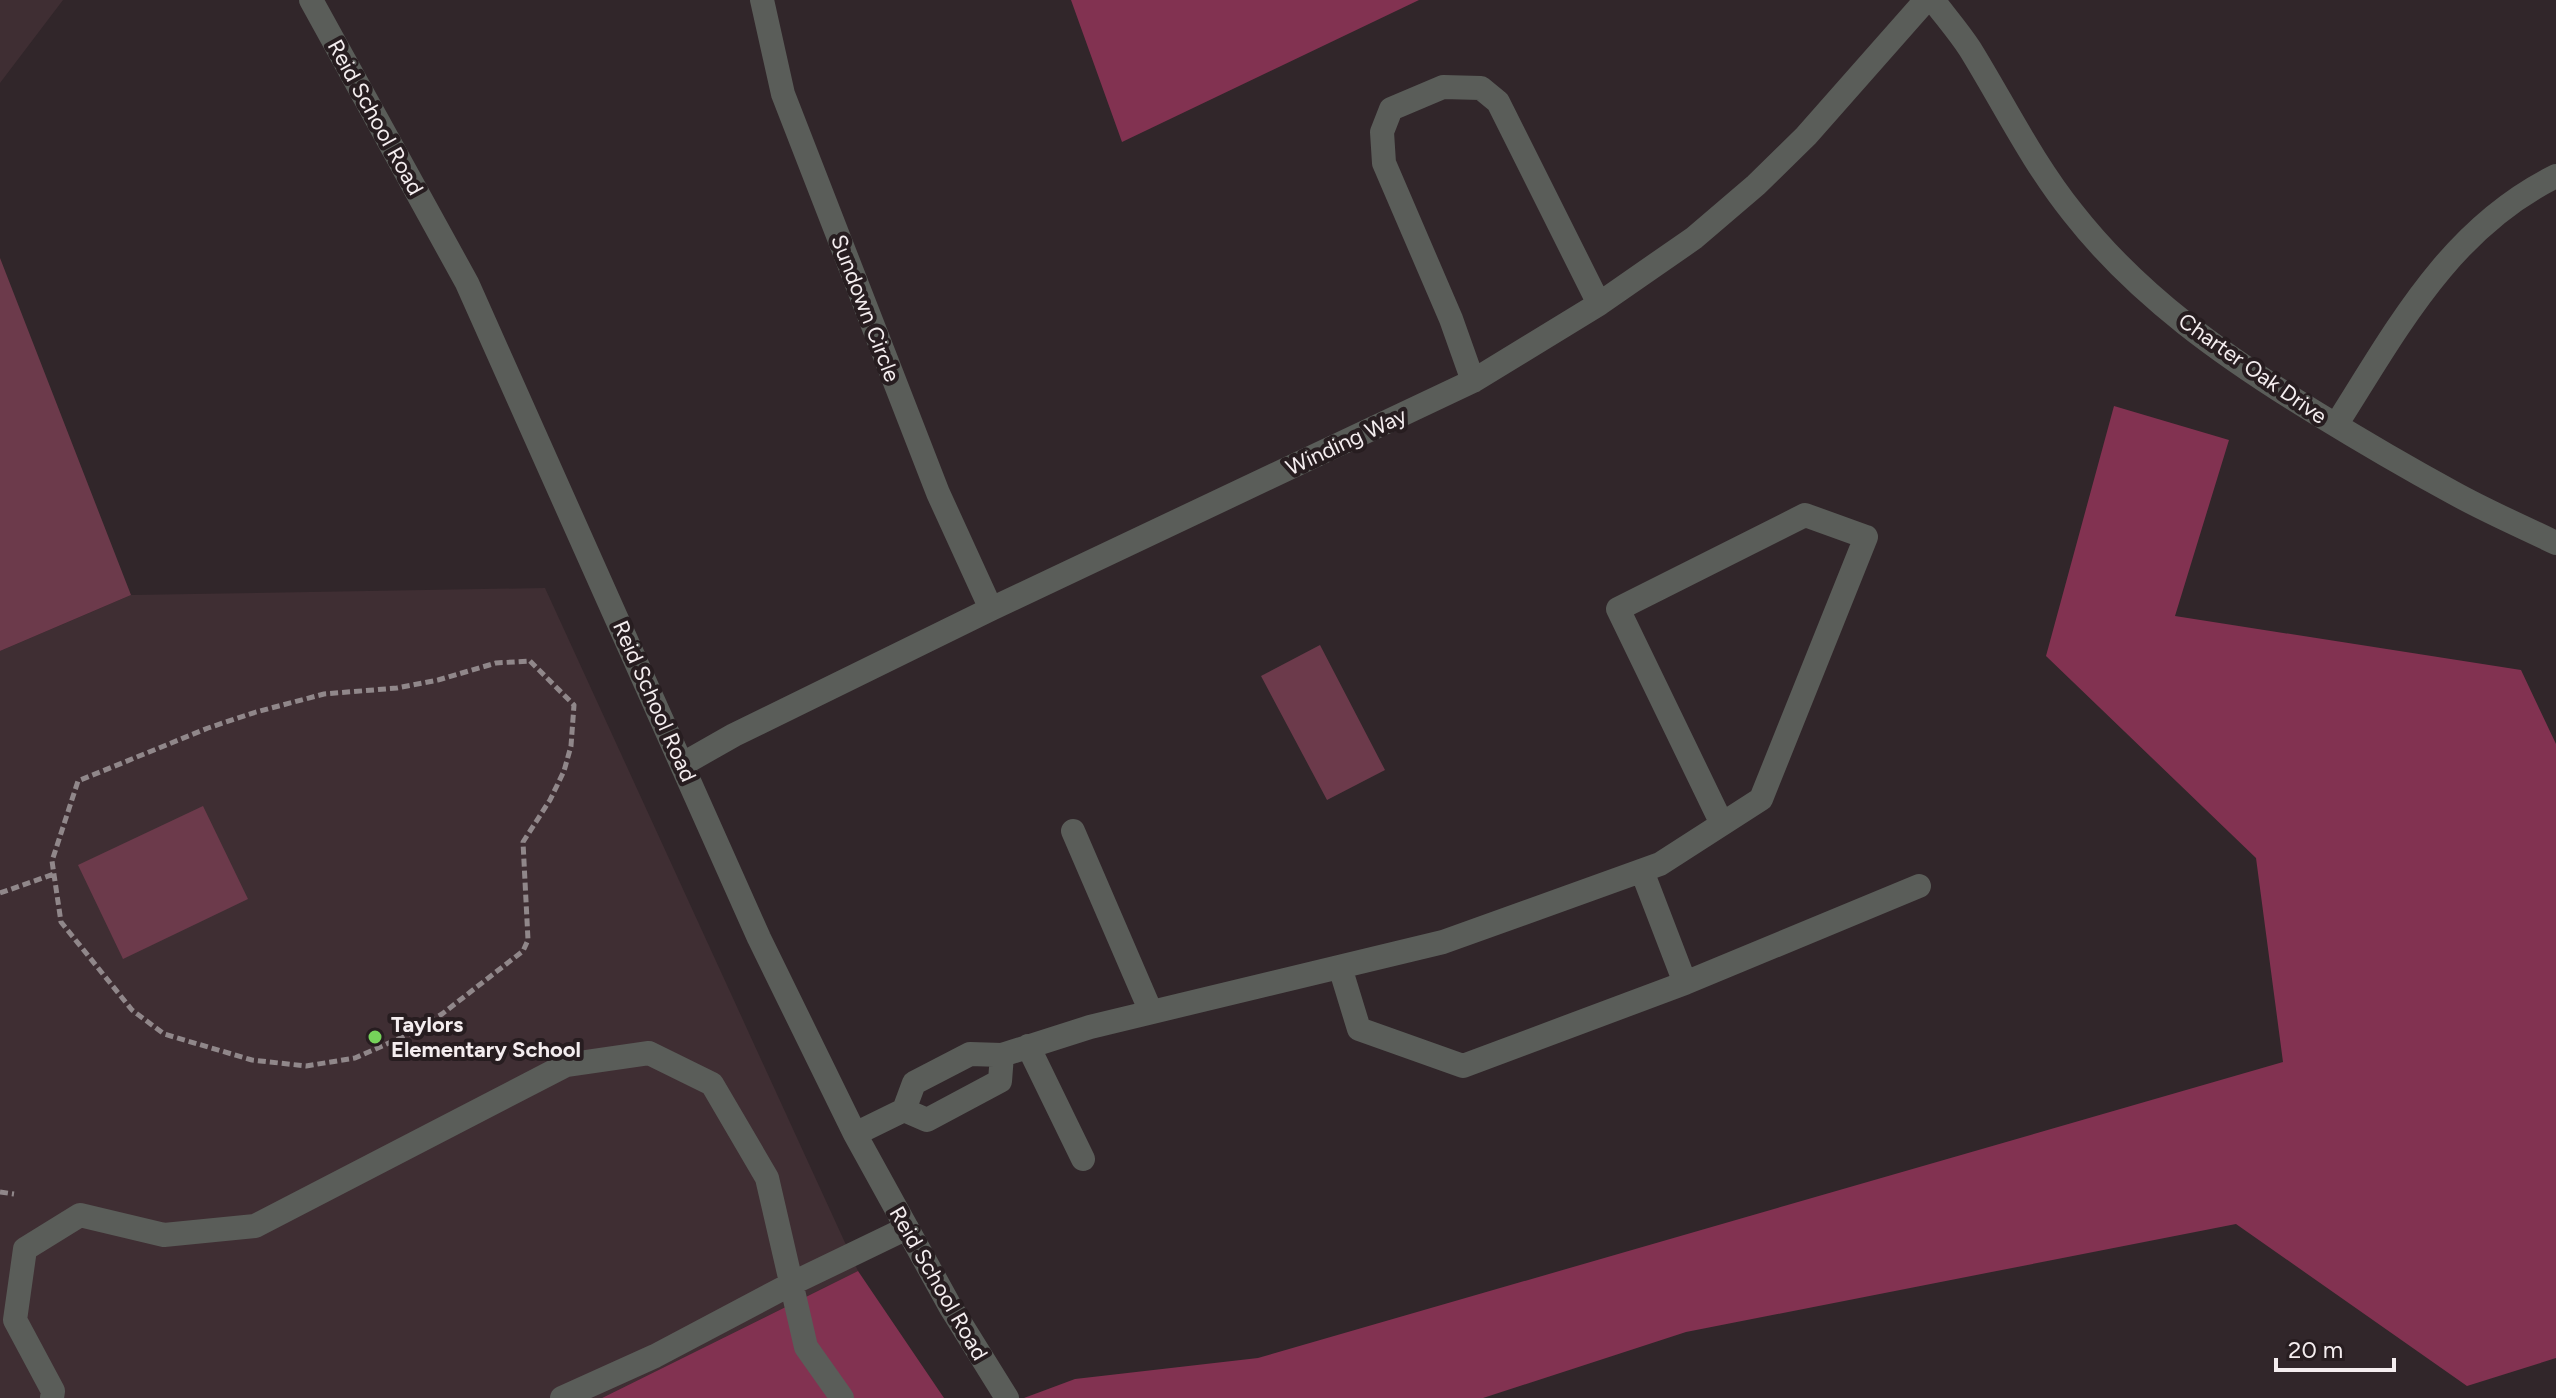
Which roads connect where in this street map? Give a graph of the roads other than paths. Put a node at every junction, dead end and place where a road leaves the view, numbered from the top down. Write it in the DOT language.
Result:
graph roads {
  1 [pos="311,0"];
  2 [pos="762,0"];
  3 [pos="1926,0"];
  4 [pos="1933,0"];
  5 [pos="2556,176"];
  6 [pos="1599,304"];
  7 [pos="1473,381"];
  8 [pos="2336,425"];
  9 [pos="2556,543"];
  10 [pos="991,609"];
  11 [pos="683,764"];
  12 [pos="1722,824"];
  13 [pos="1073,831"];
  14 [pos="1642,871"];
  15 [pos="1919,886"];
  16 [pos="1340,967"];
  17 [pos="1685,983"];
  18 [pos="1151,1012"];
  19 [pos="1028,1046"];
  20 [pos="1002,1055"];
  21 [pos="904,1110"];
  22 [pos="855,1134"];
  23 [pos="1083,1159"];
  24 [pos="907,1228"];
  25 [pos="793,1283"];
  26 [pos="52,1398"];
  27 [pos="562,1398"];
  28 [pos="842,1398"];
  29 [pos="1007,1398"];
  1 -- 11 [label="street, Reid School Road"];
  2 -- 10 [label="street, Sundown Circle"];
  3 -- 6 [label="street, Winding Way"];
  4 -- 8 [label="street, Charter Oak Drive"];
  5 -- 8 [label="street"];
  6 -- 7 [label="street, Winding Way"];
  6 -- 7 [label="street"];
  7 -- 10 [label="street, Winding Way"];
  8 -- 9 [label="street, Charter Oak Drive"];
  10 -- 11 [label="street, Winding Way"];
  11 -- 22 [label="street, Reid School Road"];
  12 -- 12 [label="street"];
  12 -- 14 [label="street"];
  13 -- 18 [label="street"];
  14 -- 16 [label="street"];
  14 -- 17 [label="street"];
  15 -- 17 [label="street"];
  16 -- 17 [label="street"];
  16 -- 18 [label="street"];
  18 -- 19 [label="street"];
  19 -- 20 [label="street"];
  19 -- 23 [label="street"];
  20 -- 21 [label="street"];
  20 -- 21 [label="street"];
  21 -- 22 [label="street"];
  22 -- 24 [label="street, Reid School Road"];
  24 -- 25 [label="street"];
  24 -- 29 [label="street, Reid School Road"];
  25 -- 26 [label="street"];
  25 -- 27 [label="street"];
  25 -- 28 [label="street"];
}
